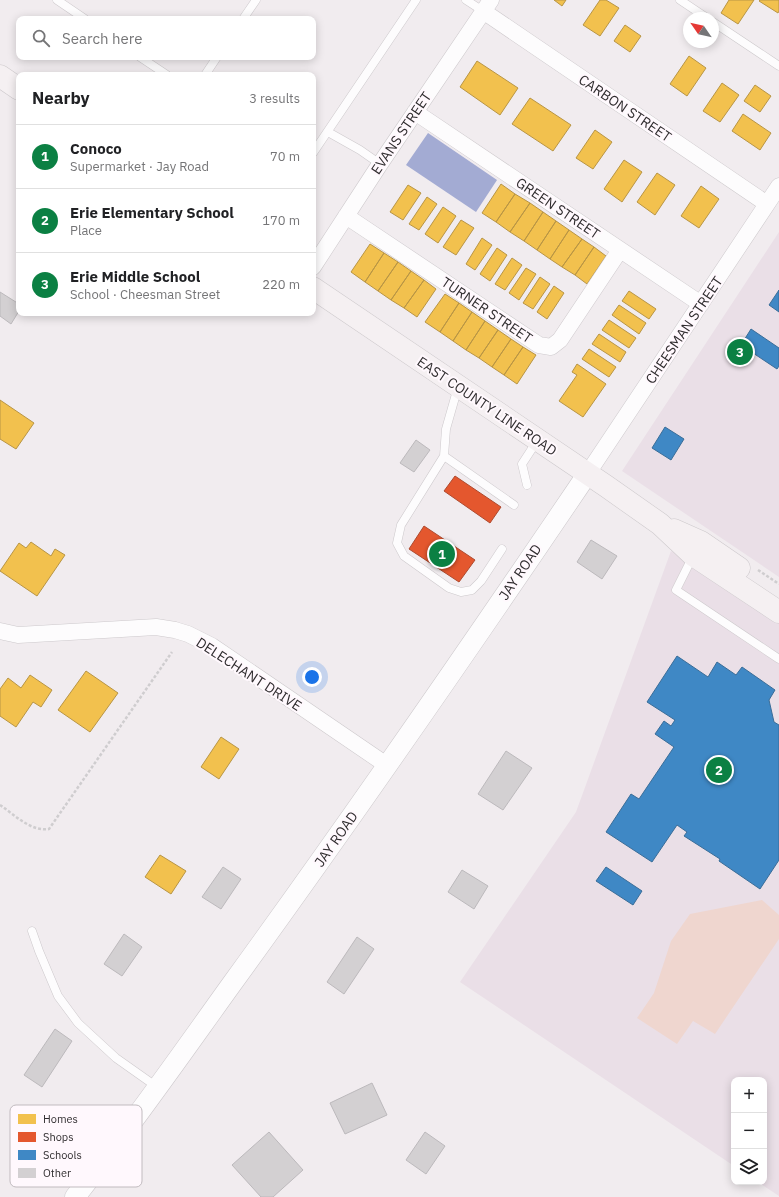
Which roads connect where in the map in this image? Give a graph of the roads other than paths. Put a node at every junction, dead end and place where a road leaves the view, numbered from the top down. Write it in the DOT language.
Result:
graph roads {
  1 [pos="57,0"];
  2 [pos="256,0"];
  3 [pos="416,0"];
  4 [pos="466,0"];
  5 [pos="680,0"];
  6 [pos="487,6"];
  7 [pos="698,12"];
  8 [pos="81,16"];
  9 [pos="245,16"];
  10 [pos="719,26"];
  11 [pos="144,60"];
  12 [pos="215,60"];
  13 [pos="779,66"];
  14 [pos="162,72"];
  15 [pos="207,72"];
  16 [pos="0,76"];
  17 [pos="16,87"];
  18 [pos="415,112"];
  19 [pos="328,132"];
  20 [pos="316,149"];
  21 [pos="380,164"];
  22 [pos="779,186"];
  23 [pos="767,204"];
  24 [pos="346,216"];
  25 [pos="620,250"];
  26 [pos="316,262"];
  27 [pos="316,290"];
  28 [pos="701,304"];
  29 [pos="458,386"];
  30 [pos="538,440"];
  31 [pos="444,456"];
  32 [pos="588,473"];
  33 [pos="527,485"];
  34 [pos="514,505"];
  35 [pos="660,524"];
  36 [pos="502,549"];
  37 [pos="693,555"];
  38 [pos="779,595"];
  39 [pos="779,612"];
  40 [pos="0,631"];
  41 [pos="779,659"];
  42 [pos="388,766"];
  43 [pos="32,931"];
  44 [pos="158,1088"];
  45 [pos="142,1109"];
  46 [pos="83,1187"];
  47 [pos="75,1197"];
  1 -- 8 [label="lane"];
  2 -- 9 [label="lane"];
  3 -- 19 [label="lane"];
  4 -- 6 [label="lane"];
  5 -- 7 [label="lane"];
  6 -- 18 [label="street, EVANS STREET"];
  6 -- 23 [label="street, CARBON STREET"];
  10 -- 13 [label="lane"];
  11 -- 14 [label="lane"];
  12 -- 15 [label="lane"];
  16 -- 17 [label="main road"];
  18 -- 21 [label="street, EVANS STREET"];
  18 -- 25 [label="street, GREEN STREET"];
  19 -- 20 [label="lane"];
  19 -- 21 [label="lane"];
  21 -- 24 [label="street, EVANS STREET"];
  22 -- 23 [label="street, CHEESMAN STREET"];
  23 -- 28 [label="street, CHEESMAN STREET"];
  24 -- 25 [label="street, TURNER STREET"];
  24 -- 26 [label="street, EVANS STREET"];
  25 -- 28 [label="street, GREEN STREET"];
  27 -- 29 [label="main road, EAST COUNTY LINE ROAD"];
  28 -- 32 [label="street, CHEESMAN STREET"];
  29 -- 30 [label="main road, EAST COUNTY LINE ROAD"];
  29 -- 31 [label="lane"];
  30 -- 32 [label="main road, EAST COUNTY LINE ROAD"];
  30 -- 33 [label="lane"];
  31 -- 34 [label="lane"];
  31 -- 36 [label="lane"];
  32 -- 35 [label="main road, EAST COUNTY LINE ROAD"];
  32 -- 42 [label="street, JAY ROAD"];
  35 -- 37 [label="main road, EAST COUNTY LINE ROAD"];
  35 -- 38 [label="main road, EAST COUNTY LINE ROAD"];
  37 -- 39 [label="main road, EAST COUNTY LINE ROAD"];
  37 -- 41 [label="lane"];
  40 -- 42 [label="street, DELECHANT DRIVE"];
  42 -- 44 [label="street, JAY ROAD"];
  43 -- 44 [label="lane"];
  44 -- 45 [label="street, JAY ROAD"];
  46 -- 47 [label="street, JAY ROAD"];
}
